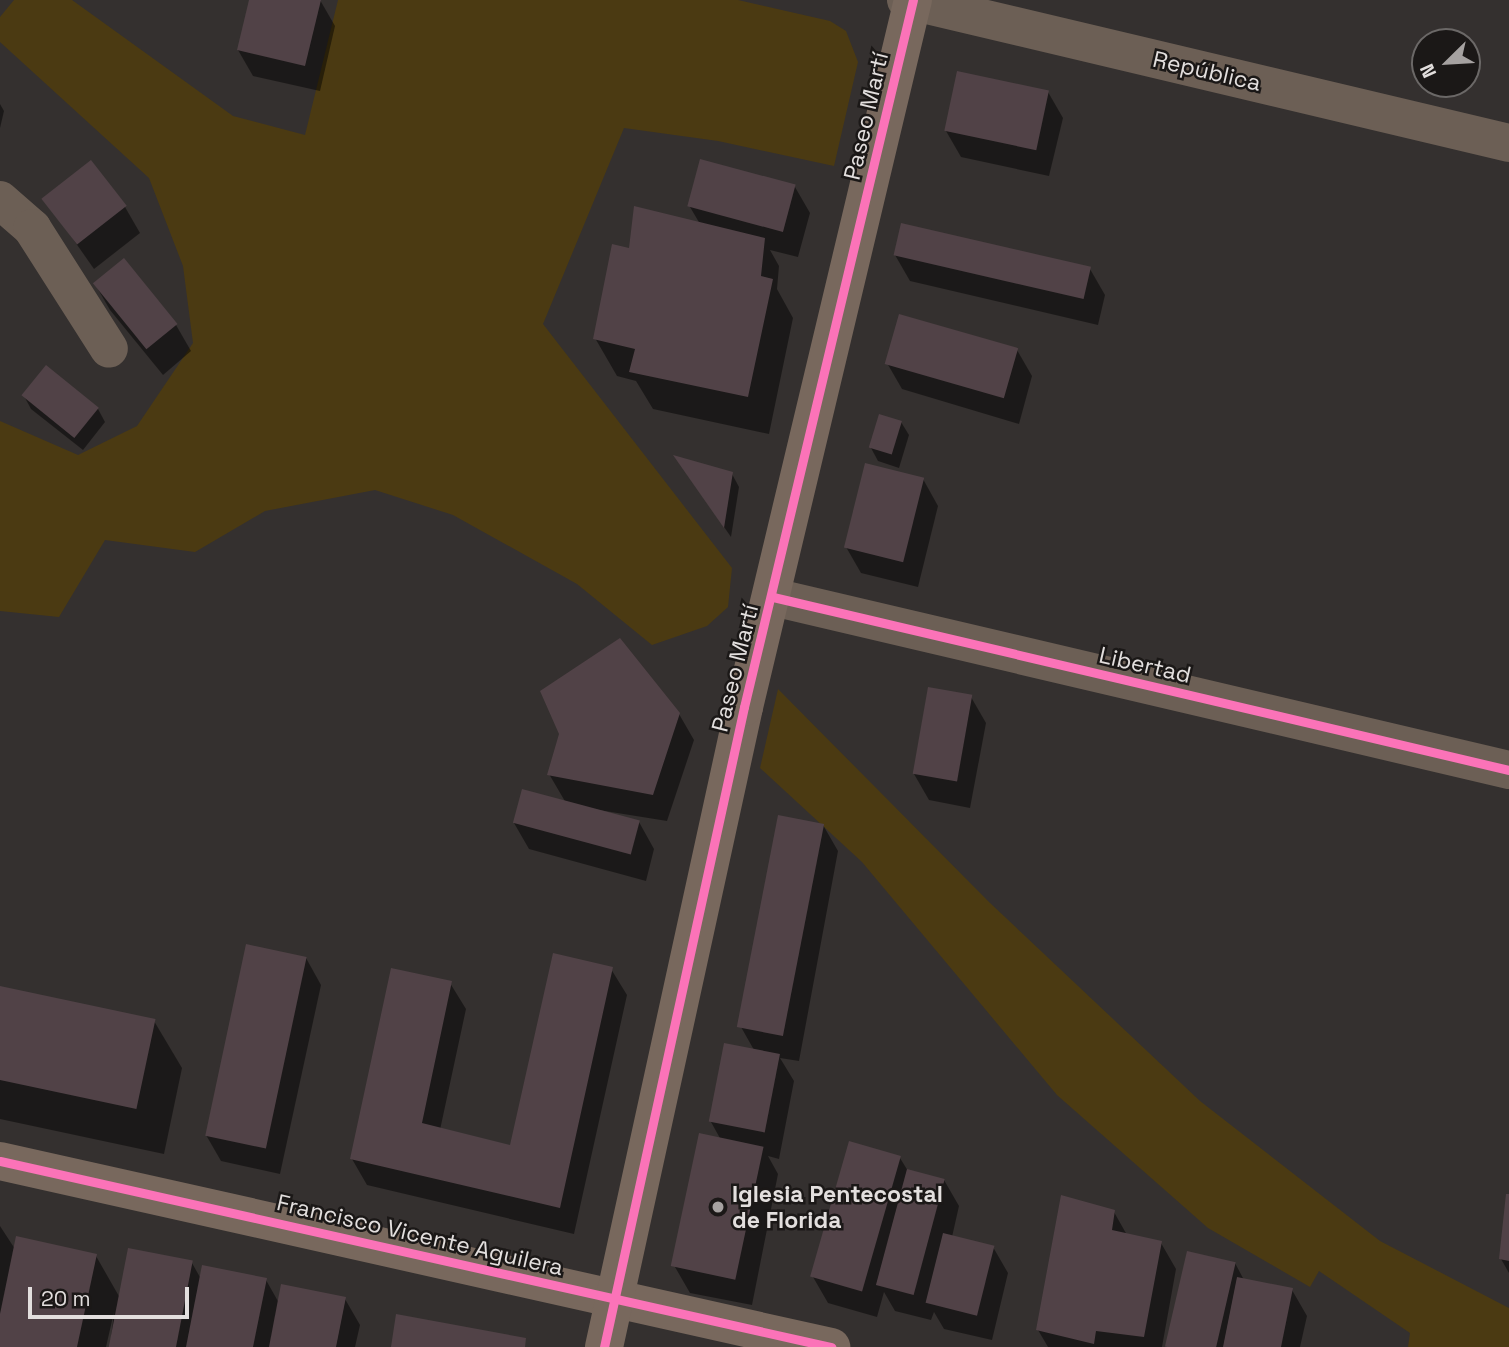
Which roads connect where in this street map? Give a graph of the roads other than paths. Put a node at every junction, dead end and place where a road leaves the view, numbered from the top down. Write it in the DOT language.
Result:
graph roads {
  1 [pos="910,1"];
  2 [pos="1509,143"];
  3 [pos="0,201"];
  4 [pos="109,349"];
  5 [pos="773,597"];
  6 [pos="1509,770"];
  7 [pos="0,1161"];
  8 [pos="614,1298"];
  9 [pos="604,1347"];
  10 [pos="831,1347"];
  1 -- 2 [label="street, República"];
  1 -- 5 [label="street, Paseo Martí"];
  3 -- 4 [label="street"];
  5 -- 6 [label="street, Libertad"];
  5 -- 8 [label="street, Paseo Martí"];
  7 -- 8 [label="street, Francisco Vicente Aguilera"];
  8 -- 9 [label="street, Paseo Martí"];
  8 -- 10 [label="street, Francisco Vicente Aguilera"];
}
